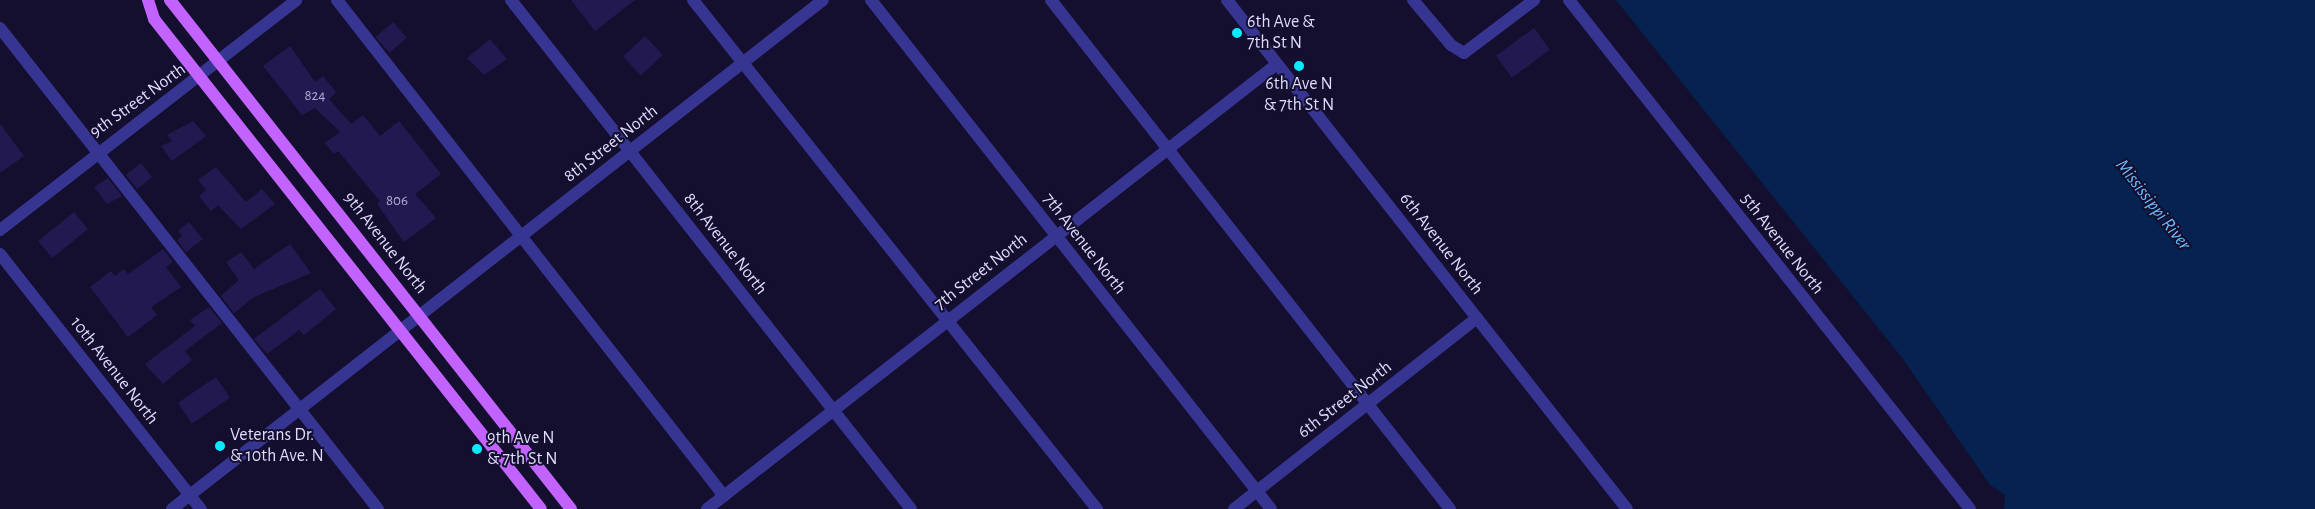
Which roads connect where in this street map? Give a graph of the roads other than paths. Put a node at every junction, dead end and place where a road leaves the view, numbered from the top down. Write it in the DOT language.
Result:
graph roads {
  1 [pos="148,0"];
  2 [pos="170,0"];
  3 [pos="296,0"];
  4 [pos="337,0"];
  5 [pos="511,0"];
  6 [pos="693,0"];
  7 [pos="823,0"];
  8 [pos="871,0"];
  9 [pos="1051,0"];
  10 [pos="1227,0"];
  11 [pos="1413,0"];
  12 [pos="1534,0"];
  13 [pos="1569,0"];
  14 [pos="0,28"];
  15 [pos="220,62"];
  16 [pos="742,63"];
  17 [pos="1277,64"];
  18 [pos="201,77"];
  19 [pos="1168,148"];
  20 [pos="630,151"];
  21 [pos="98,152"];
  22 [pos="0,230"];
  23 [pos="522,236"];
  24 [pos="1056,236"];
  25 [pos="0,254"];
  26 [pos="420,315"];
  27 [pos="1477,318"];
  28 [pos="949,320"];
  29 [pos="400,330"];
  30 [pos="1368,404"];
  31 [pos="299,410"];
  32 [pos="833,410"];
  33 [pos="1256,491"];
  34 [pos="190,495"];
  35 [pos="724,496"];
  36 [pos="172,509"];
  37 [pos="201,509"];
  38 [pos="378,509"];
  39 [pos="541,509"];
  40 [pos="571,509"];
  41 [pos="707,509"];
  42 [pos="911,509"];
  43 [pos="1097,509"];
  44 [pos="1234,509"];
  45 [pos="1270,509"];
  46 [pos="1450,509"];
  47 [pos="1627,509"];
  48 [pos="1970,509"];
  1 -- 18 [label="main road"];
  2 -- 15 [label="main road, 9th Avenue North"];
  3 -- 15 [label="street, 9th Street North"];
  4 -- 23 [label="street"];
  5 -- 20 [label="street, 8th Avenue North"];
  6 -- 16 [label="street"];
  7 -- 16 [label="street, 8th Street North"];
  8 -- 24 [label="street, 7th Avenue North"];
  9 -- 19 [label="street"];
  10 -- 17 [label="street, 6th Avenue North"];
  11 -- 12 [label="street"];
  13 -- 48 [label="street, 5th Avenue North"];
  14 -- 21 [label="street"];
  15 -- 18 [label="street, 9th Street North"];
  15 -- 26 [label="main road, 9th Avenue North"];
  16 -- 20 [label="street, 8th Street North"];
  16 -- 28 [label="street"];
  17 -- 19 [label="street, 7th Street North"];
  17 -- 27 [label="street, 6th Avenue North"];
  18 -- 21 [label="street, 9th Street North"];
  18 -- 29 [label="main road"];
  19 -- 24 [label="street, 7th Street North"];
  19 -- 30 [label="street"];
  20 -- 23 [label="street, 8th Street North"];
  20 -- 32 [label="street, 8th Avenue North"];
  21 -- 22 [label="street, 9th Street North"];
  21 -- 31 [label="street"];
  23 -- 26 [label="street, 8th Street North"];
  23 -- 35 [label="street"];
  24 -- 28 [label="street, 7th Street North"];
  24 -- 33 [label="street, 7th Avenue North"];
  25 -- 34 [label="street, 10th Avenue North"];
  26 -- 29 [label="street, 8th Street North"];
  26 -- 40 [label="main road, 9th Avenue North"];
  27 -- 30 [label="street, 6th Street North"];
  27 -- 47 [label="street, 6th Avenue North"];
  28 -- 32 [label="street, 7th Street North"];
  28 -- 43 [label="street"];
  29 -- 31 [label="street, 8th Street North"];
  29 -- 39 [label="main road"];
  30 -- 33 [label="street, 6th Street North"];
  30 -- 46 [label="street"];
  31 -- 34 [label="street, 8th Street North"];
  31 -- 38 [label="street"];
  32 -- 35 [label="street, 7th Street North"];
  32 -- 42 [label="street, 8th Avenue North"];
  33 -- 44 [label="street, 6th Street North"];
  33 -- 45 [label="street, 7th Avenue North"];
  34 -- 36 [label="street, 8th Street North"];
  34 -- 37 [label="street, 10th Avenue North"];
  35 -- 41 [label="street, 7th Street North"];
}
